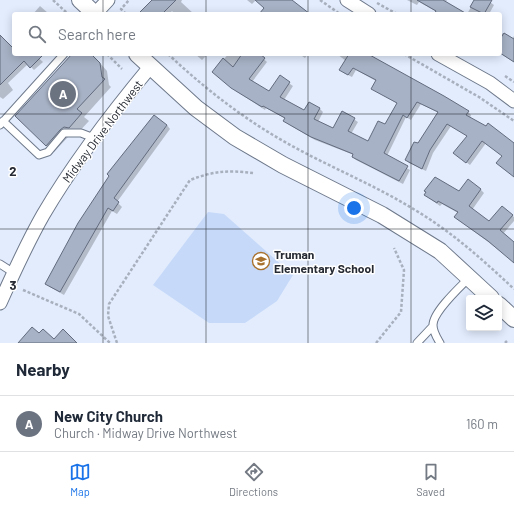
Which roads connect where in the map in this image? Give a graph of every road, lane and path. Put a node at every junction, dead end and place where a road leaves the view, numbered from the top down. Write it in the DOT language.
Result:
graph roads {
  1 [pos="53,0"];
  2 [pos="80,0"];
  3 [pos="108,0"];
  4 [pos="129,0"];
  5 [pos="320,0"];
  6 [pos="347,0"];
  7 [pos="373,0"];
  8 [pos="66,12"];
  9 [pos="93,12"];
  10 [pos="97,12"];
  11 [pos="124,12"];
  12 [pos="337,12"];
  13 [pos="365,12"];
  14 [pos="394,12"];
  15 [pos="62,56"];
  16 [pos="109,56"];
  17 [pos="139,56"];
  18 [pos="170,56"];
  19 [pos="407,56"];
  20 [pos="442,56"];
  21 [pos="150,67"];
  22 [pos="122,69"];
  23 [pos="514,101"];
  24 [pos="514,121"];
  25 [pos="2,123"];
  26 [pos="94,138"];
  27 [pos="253,173"];
  28 [pos="394,248"];
  29 [pos="0,264"];
  30 [pos="14,273"];
  31 [pos="469,278"];
  32 [pos="514,289"];
  33 [pos="23,290"];
  34 [pos="488,295"];
  35 [pos="0,303"];
  36 [pos="502,308"];
  37 [pos="514,319"];
  38 [pos="433,326"];
  39 [pos="110,343"];
  40 [pos="116,343"];
  41 [pos="376,343"];
  42 [pos="417,343"];
  43 [pos="440,343"];
  1 -- 8 [label="path"];
  2 -- 9 [label="street"];
  3 -- 10 [label="street"];
  4 -- 11 [label="path"];
  5 -- 12 [label="path"];
  6 -- 13 [label="street"];
  7 -- 14 [label="path"];
  15 -- 25 [label="lane"];
  16 -- 22 [label="path"];
  17 -- 21 [label="street"];
  18 -- 32 [label="path"];
  19 -- 24 [label="path"];
  20 -- 23 [label="street"];
  21 -- 26 [label="street, Midway Drive Northwest"];
  21 -- 31 [label="street"];
  25 -- 26 [label="lane"];
  26 -- 30 [label="street, Midway Drive Northwest"];
  27 -- 40 [label="path"];
  28 -- 41 [label="path"];
  29 -- 30 [label="lane"];
  30 -- 35 [label="street, Midway Drive Northwest"];
  31 -- 34 [label="street"];
  31 -- 38 [label="lane"];
  33 -- 39 [label="path"];
  36 -- 37 [label="street"];
  38 -- 42 [label="lane"];
  38 -- 43 [label="lane"];
}
